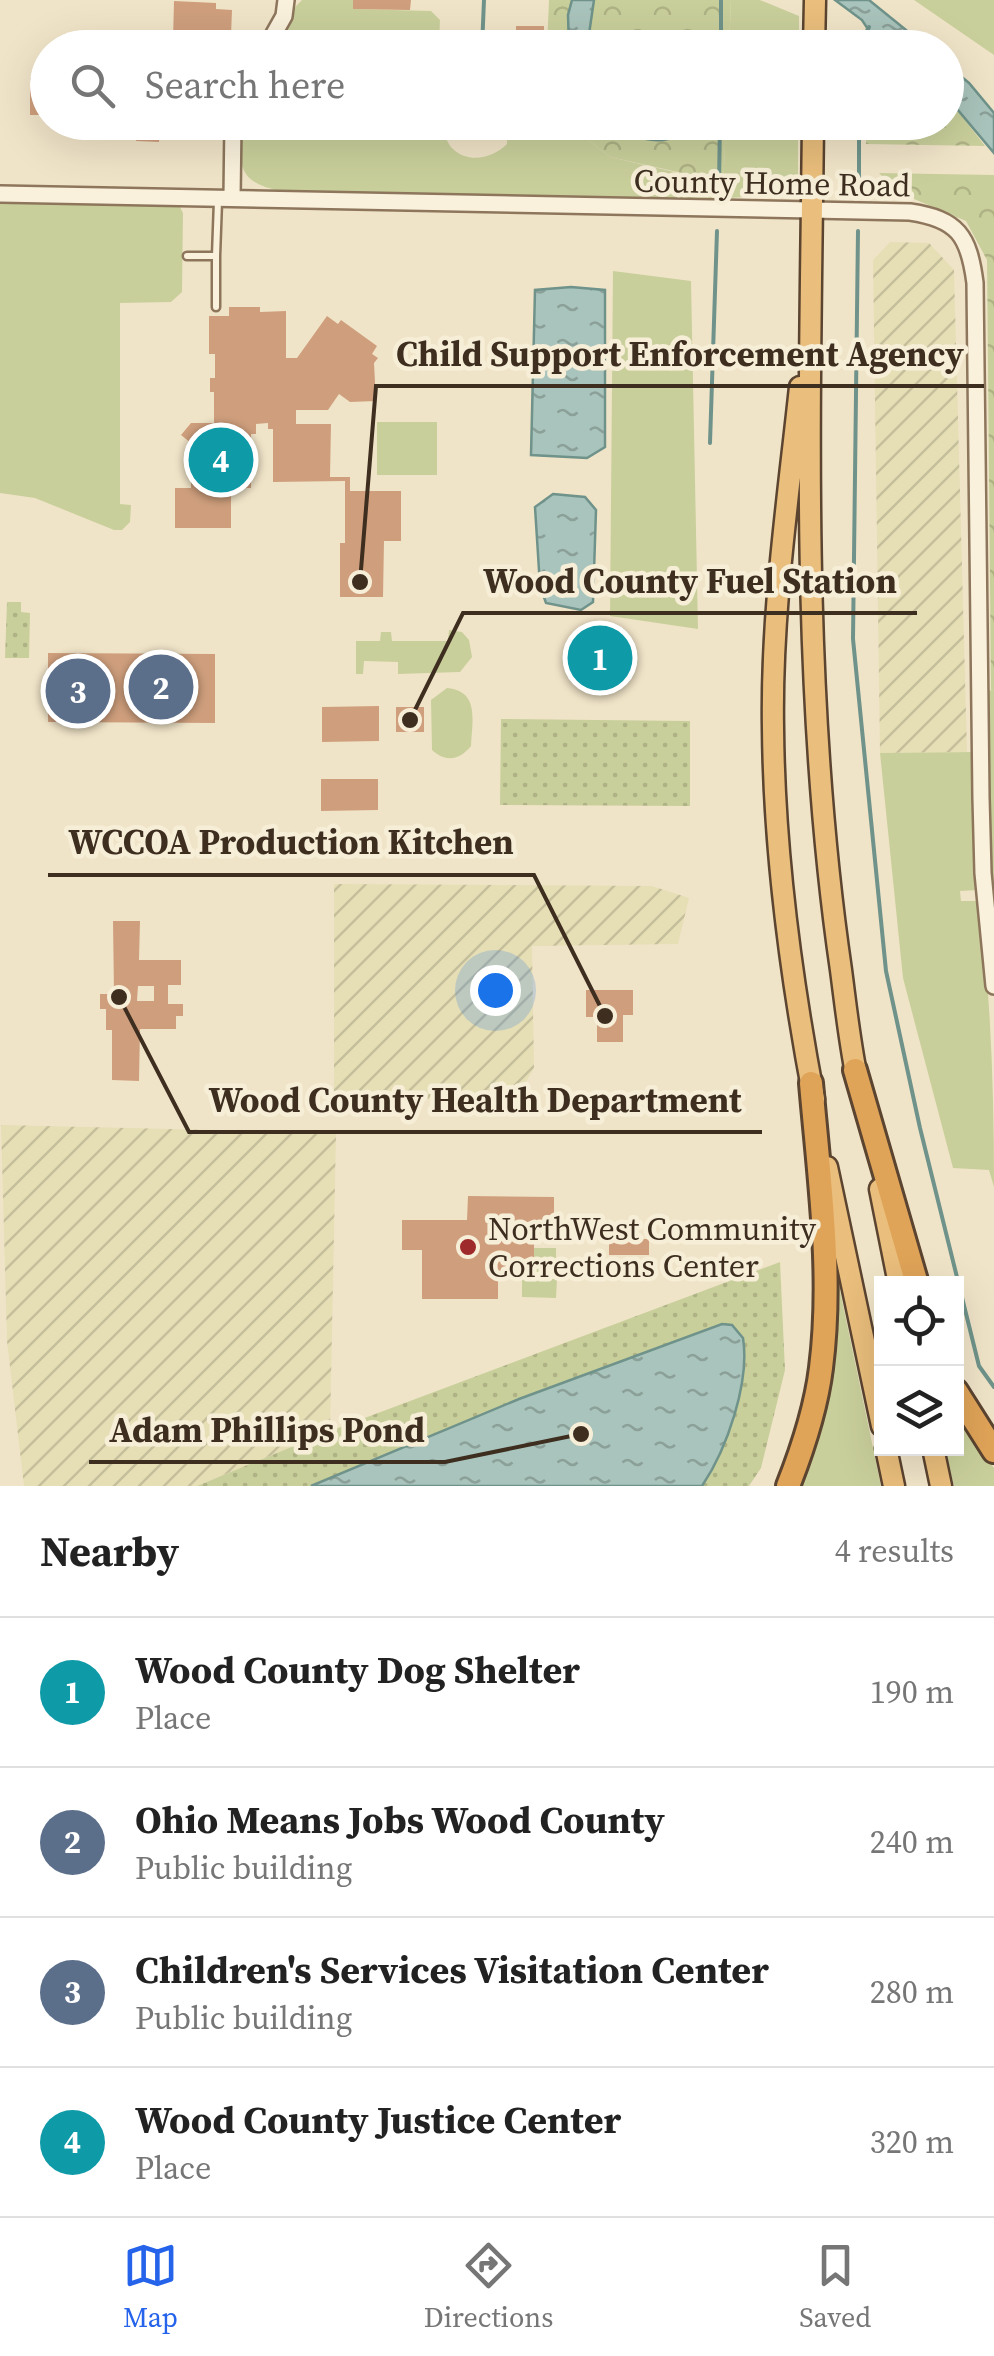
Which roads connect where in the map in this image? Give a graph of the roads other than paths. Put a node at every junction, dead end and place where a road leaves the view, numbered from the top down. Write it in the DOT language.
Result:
graph roads {
  1 [pos="286,0"];
  2 [pos="815,0"];
  3 [pos="276,30"];
  4 [pos="814,30"];
  5 [pos="231,140"];
  6 [pos="813,140"];
  7 [pos="0,194"];
  8 [pos="225,198"];
  9 [pos="812,210"];
  10 [pos="187,256"];
  11 [pos="216,256"];
  12 [pos="811,296"];
  13 [pos="216,307"];
  14 [pos="994,986"];
  15 [pos="855,1070"];
  16 [pos="811,1083"];
  17 [pos="897,1276"];
  18 [pos="915,1276"];
  19 [pos="874,1387"];
  20 [pos="964,1404"];
  21 [pos="994,1451"];
  22 [pos="888,1456"];
  23 [pos="935,1456"];
  24 [pos="788,1486"];
  25 [pos="894,1486"];
  26 [pos="941,1486"];
  1 -- 3 [label="street"];
  2 -- 4 [label="highway"];
  5 -- 8 [label="street"];
  6 -- 9 [label="highway"];
  7 -- 8 [label="street, County Home Road"];
  8 -- 9 [label="street, County Home Road"];
  8 -- 11 [label="lane"];
  9 -- 12 [label="highway"];
  9 -- 14 [label="street, County Home Road"];
  10 -- 11 [label="lane"];
  11 -- 13 [label="lane"];
  12 -- 15 [label="highway"];
  12 -- 16 [label="highway"];
  15 -- 17 [label="highway"];
  15 -- 18 [label="highway"];
  16 -- 19 [label="highway"];
  16 -- 24 [label="highway"];
  20 -- 21 [label="highway"];
  22 -- 25 [label="highway"];
  23 -- 26 [label="highway"];
}
